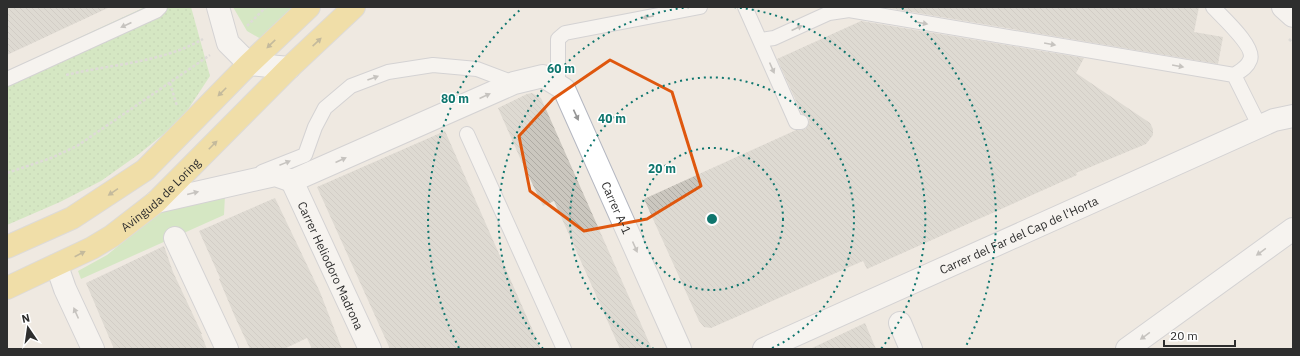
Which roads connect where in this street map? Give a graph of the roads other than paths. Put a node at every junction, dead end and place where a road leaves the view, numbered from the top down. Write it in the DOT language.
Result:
graph roads {
  1 [pos="160,7"];
  2 [pos="218,7"];
  3 [pos="309,7"];
  4 [pos="354,7"];
  5 [pos="700,7"];
  6 [pos="745,7"];
  7 [pos="1213,7"];
  8 [pos="1284,7"];
  9 [pos="1293,16"];
  10 [pos="760,40"];
  11 [pos="249,64"];
  12 [pos="289,68"];
  13 [pos="1234,75"];
  14 [pos="7,79"];
  15 [pos="551,81"];
  16 [pos="514,83"];
  17 [pos="1293,99"];
  18 [pos="1276,121"];
  19 [pos="801,122"];
  20 [pos="467,134"];
  21 [pos="292,181"];
  22 [pos="236,183"];
  23 [pos="156,202"];
  24 [pos="1293,229"];
  25 [pos="175,238"];
  26 [pos="7,247"];
  27 [pos="57,266"];
  28 [pos="7,288"];
  29 [pos="900,323"];
  30 [pos="93,349"];
  31 [pos="227,349"];
  32 [pos="370,349"];
  33 [pos="564,349"];
  34 [pos="680,349"];
  35 [pos="764,349"];
  36 [pos="911,349"];
  37 [pos="1127,349"];
  1 -- 14 [label="lane, one-way"];
  2 -- 11 [label="street"];
  3 -- 11 [label="main road, one-way"];
  12 -- 4 [label="main road, Avinguda de Loring, one-way"];
  5 -- 15 [label="lane, one-way"];
  6 -- 10 [label="lane"];
  7 -- 13 [label="lane"];
  8 -- 9 [label="street"];
  10 -- 13 [label="lane, one-way"];
  10 -- 19 [label="lane, one-way"];
  11 -- 12 [label="street"];
  11 -- 26 [label="main road, one-way"];
  23 -- 12 [label="main road, Avinguda de Loring, one-way"];
  13 -- 18 [label="lane"];
  15 -- 16 [label="street"];
  15 -- 34 [label="street, Carrer A-1, one-way"];
  21 -- 16 [label="street, one-way"];
  22 -- 16 [label="lane, one-way"];
  17 -- 18 [label="street, Carrer del Far del Cap de l'Horta"];
  18 -- 35 [label="street, Carrer del Far del Cap de l'Horta"];
  20 -- 33 [label="lane"];
  21 -- 22 [label="street"];
  21 -- 32 [label="street, Carrer Heliodoro Madrona"];
  23 -- 22 [label="street, one-way"];
  27 -- 23 [label="main road, Avinguda de Loring, one-way"];
  24 -- 37 [label="street, one-way"];
  25 -- 31 [label="street"];
  27 -- 28 [label="main road, Avinguda de Loring"];
  30 -- 27 [label="street, one-way"];
  29 -- 36 [label="street"];
}
